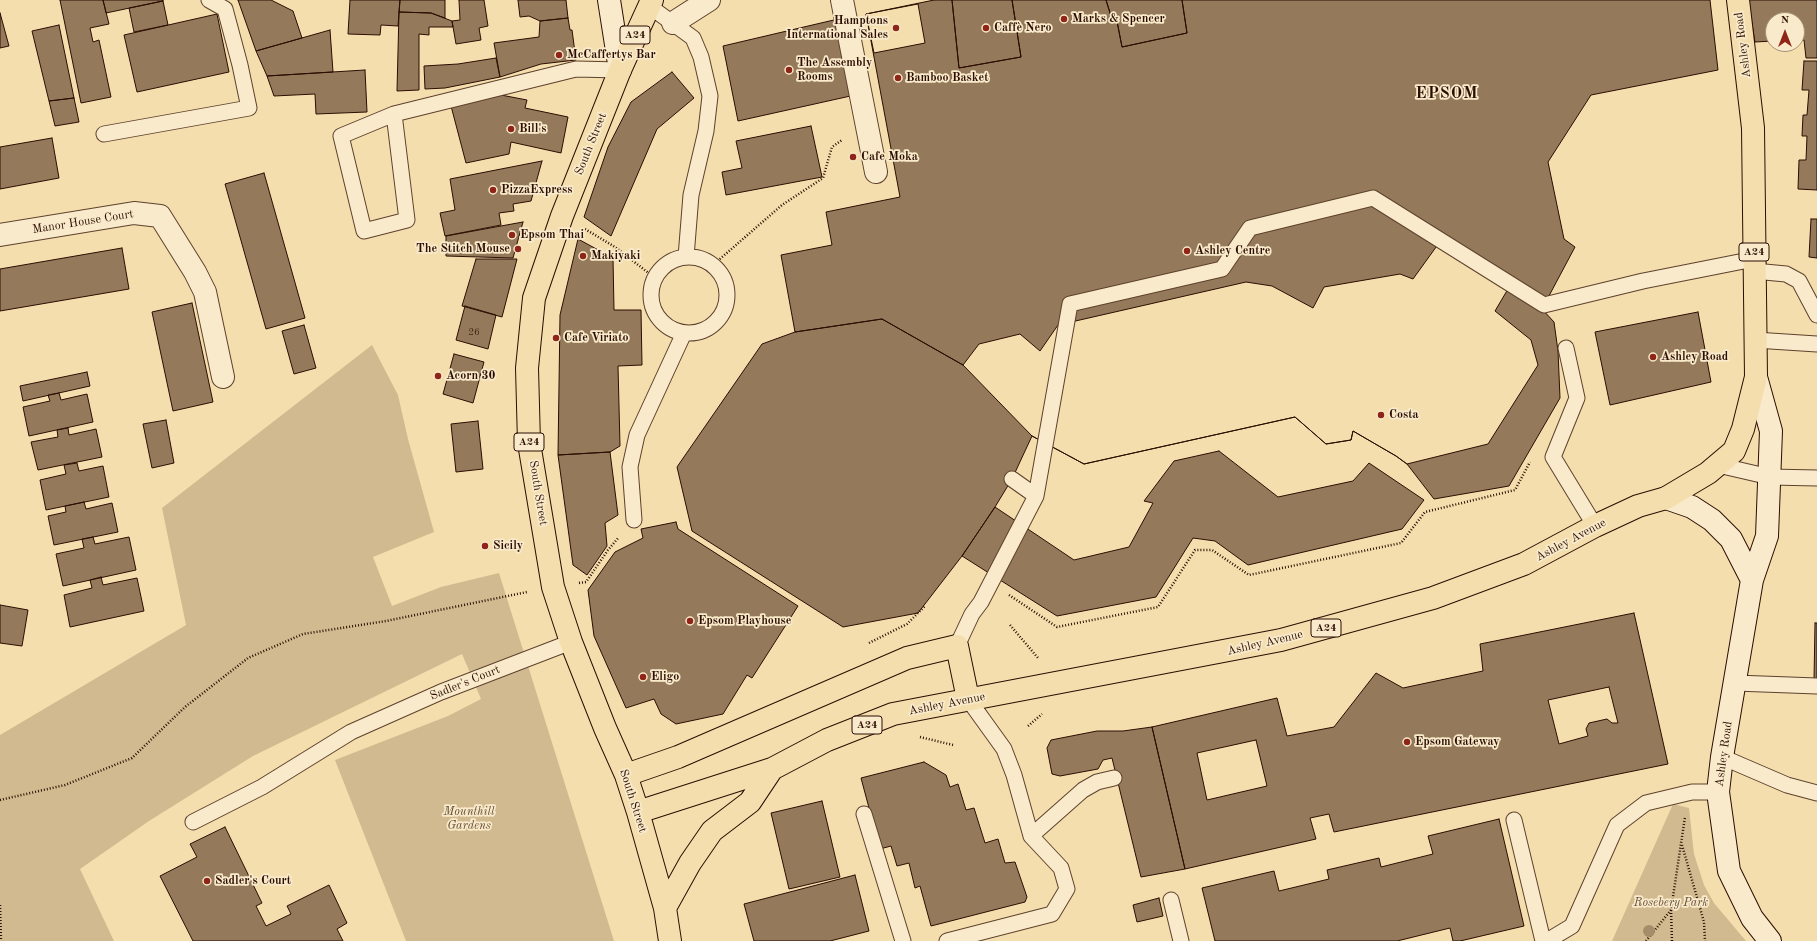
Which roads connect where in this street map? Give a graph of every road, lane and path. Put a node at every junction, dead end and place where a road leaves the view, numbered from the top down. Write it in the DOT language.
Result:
graph roads {
  1 [pos="209,0"];
  2 [pos="608,0"];
  3 [pos="709,0"];
  4 [pos="842,0"];
  5 [pos="1738,0"];
  6 [pos="651,3"];
  7 [pos="673,23"];
  8 [pos="620,70"];
  9 [pos="394,114"];
  10 [pos="866,120"];
  11 [pos="104,134"];
  12 [pos="876,172"];
  13 [pos="562,216"];
  14 [pos="0,235"];
  15 [pos="686,257"];
  16 [pos="713,265"];
  17 [pos="1754,265"];
  18 [pos="655,278"];
  19 [pos="1817,315"];
  20 [pos="684,333"];
  21 [pos="1755,340"];
  22 [pos="1817,344"];
  23 [pos="1566,348"];
  24 [pos="223,377"];
  25 [pos="1756,377"];
  26 [pos="1743,429"];
  27 [pos="1533,456"];
  28 [pos="1718,466"];
  29 [pos="1770,477"];
  30 [pos="1817,478"];
  31 [pos="1012,479"];
  32 [pos="1036,496"];
  33 [pos="1666,498"];
  34 [pos="634,520"];
  35 [pos="1595,526"];
  36 [pos="1752,580"];
  37 [pos="991,583"];
  38 [pos="553,587"];
  39 [pos="1010,625"];
  40 [pos="571,642"];
  41 [pos="957,646"];
  42 [pos="1038,658"];
  43 [pos="1735,683"];
  44 [pos="1817,686"];
  45 [pos="968,699"];
  46 [pos="1043,713"];
  47 [pos="1028,726"];
  48 [pos="918,737"];
  49 [pos="953,745"];
  50 [pos="1722,757"];
  51 [pos="772,769"];
  52 [pos="626,775"];
  53 [pos="1114,778"];
  54 [pos="1718,792"];
  55 [pos="1817,793"];
  56 [pos="0,800"];
  57 [pos="638,812"];
  58 [pos="864,814"];
  59 [pos="1685,816"];
  60 [pos="1514,820"];
  61 [pos="194,822"];
  62 [pos="1031,836"];
  63 [pos="1682,844"];
  64 [pos="1171,900"];
  65 [pos="0,905"];
  66 [pos="665,908"];
  67 [pos="1671,910"];
  68 [pos="1,941"];
  69 [pos="670,941"];
  70 [pos="903,941"];
  71 [pos="947,941"];
  72 [pos="1181,941"];
  73 [pos="1543,941"];
  74 [pos="1547,941"];
  75 [pos="1646,941"];
  76 [pos="1672,941"];
  77 [pos="1705,941"];
  78 [pos="1770,941"];
  1 -- 11 [label="lane"];
  2 -- 8 [label="main road"];
  3 -- 7 [label="main road"];
  4 -- 10 [label="main road"];
  5 -- 17 [label="highway, Ashley Road / A24"];
  6 -- 7 [label="lane"];
  6 -- 8 [label="highway, South Street / A24"];
  7 -- 15 [label="lane"];
  8 -- 9 [label="lane"];
  8 -- 13 [label="highway, South Street / A24"];
  9 -- 9 [label="lane"];
  10 -- 12 [label="main road"];
  10 -- 16 [label="path"];
  13 -- 18 [label="path"];
  13 -- 38 [label="highway, South Street / A24"];
  14 -- 24 [label="main road, Manor House Court"];
  15 -- 16 [label="lane"];
  15 -- 18 [label="lane"];
  16 -- 20 [label="lane"];
  17 -- 19 [label="lane"];
  17 -- 21 [label="highway, Ashley Road / A24"];
  17 -- 32 [label="lane"];
  18 -- 20 [label="lane"];
  20 -- 34 [label="lane"];
  21 -- 22 [label="lane"];
  21 -- 25 [label="highway, Ashley Road / A24"];
  23 -- 35 [label="lane"];
  25 -- 26 [label="highway, Ashley Road / A24"];
  25 -- 29 [label="main road, Ashley Road"];
  26 -- 28 [label="highway, Ashley Avenue / A24"];
  27 -- 37 [label="path"];
  28 -- 29 [label="lane"];
  28 -- 33 [label="highway, Ashley Avenue / A24"];
  29 -- 30 [label="lane"];
  29 -- 36 [label="main road, Ashley Road"];
  31 -- 32 [label="lane"];
  32 -- 37 [label="lane"];
  33 -- 35 [label="highway, Ashley Avenue / A24"];
  33 -- 36 [label="main road"];
  34 -- 38 [label="path"];
  35 -- 45 [label="highway, Ashley Avenue / A24"];
  36 -- 43 [label="main road, Ashley Road"];
  37 -- 41 [label="lane"];
  38 -- 40 [label="highway, South Street / A24"];
  38 -- 56 [label="path"];
  39 -- 42 [label="path"];
  40 -- 52 [label="highway, South Street / A24"];
  40 -- 61 [label="lane, Sadler's Court"];
  41 -- 45 [label="highway"];
  41 -- 52 [label="highway"];
  43 -- 44 [label="lane"];
  43 -- 50 [label="main road, Ashley Road"];
  45 -- 51 [label="highway, Ashley Avenue / A24"];
  45 -- 62 [label="lane"];
  46 -- 47 [label="path"];
  48 -- 49 [label="path"];
  50 -- 54 [label="main road, Ashley Road"];
  50 -- 55 [label="lane"];
  51 -- 57 [label="highway, Ashley Avenue / A24"];
  51 -- 66 [label="highway, Ashley Avenue / A24"];
  52 -- 57 [label="highway, South Street / A24"];
  53 -- 62 [label="lane"];
  54 -- 74 [label="lane"];
  54 -- 78 [label="main road, Ashley Road"];
  57 -- 66 [label="highway, South Street / A24"];
  58 -- 70 [label="lane"];
  59 -- 63 [label="path"];
  60 -- 73 [label="lane"];
  62 -- 71 [label="lane"];
  63 -- 67 [label="path"];
  63 -- 77 [label="path"];
  64 -- 72 [label="lane"];
  65 -- 68 [label="path"];
  66 -- 69 [label="highway, South Street / A24"];
  67 -- 75 [label="path"];
  67 -- 76 [label="path"];
}
